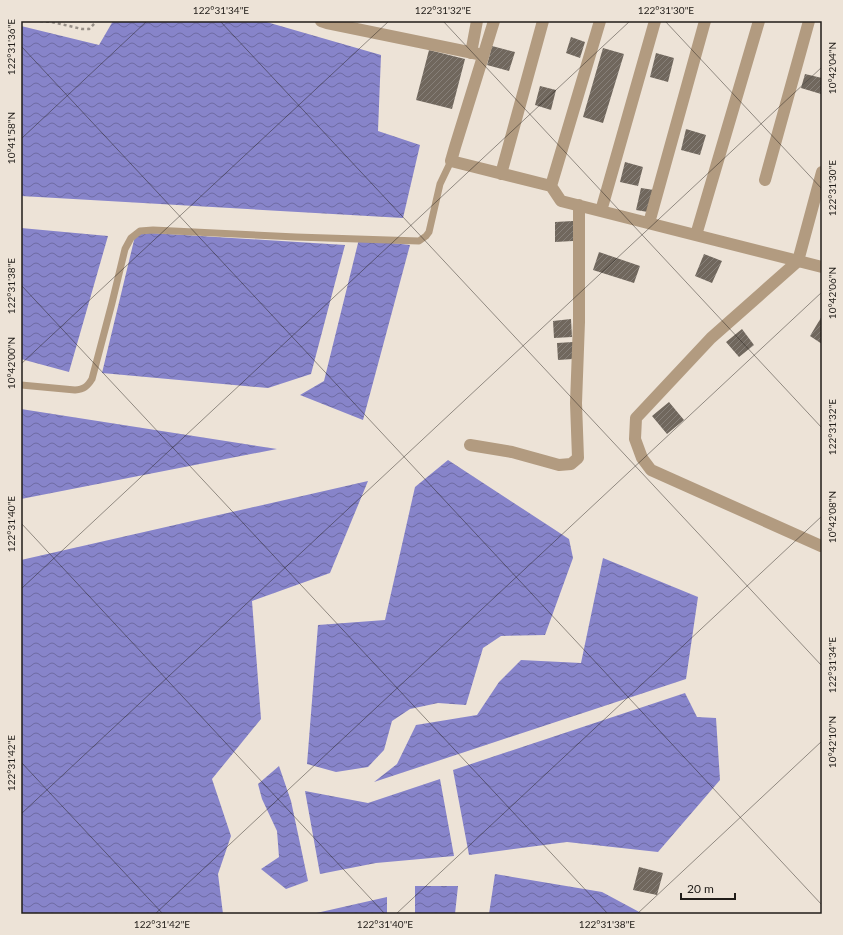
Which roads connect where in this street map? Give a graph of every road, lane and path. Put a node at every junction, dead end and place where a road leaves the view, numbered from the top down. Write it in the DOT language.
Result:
graph roads {
  1 [pos="40,21"];
  2 [pos="96,21"];
  3 [pos="321,21"];
  4 [pos="477,21"];
  5 [pos="494,21"];
  6 [pos="543,21"];
  7 [pos="600,21"];
  8 [pos="655,21"];
  9 [pos="705,21"];
  10 [pos="759,21"];
  11 [pos="809,21"];
  12 [pos="477,54"];
  13 [pos="451,161"];
  14 [pos="822,172"];
  15 [pos="501,174"];
  16 [pos="765,180"];
  17 [pos="820,185"];
  18 [pos="551,186"];
  19 [pos="579,205"];
  20 [pos="601,211"];
  21 [pos="649,223"];
  22 [pos="696,235"];
  23 [pos="798,261"];
  24 [pos="822,267"];
  25 [pos="21,385"];
  26 [pos="470,445"];
  27 [pos="822,546"];
  1 -- 2 [label="path"];
  3 -- 12 [label="street"];
  4 -- 12 [label="street"];
  5 -- 12 [label="street"];
  6 -- 15 [label="street"];
  7 -- 18 [label="street"];
  8 -- 20 [label="street"];
  9 -- 21 [label="street"];
  10 -- 22 [label="street"];
  11 -- 16 [label="street"];
  12 -- 13 [label="street"];
  13 -- 15 [label="street"];
  13 -- 25 [label="lane"];
  14 -- 17 [label="street"];
  15 -- 18 [label="street"];
  17 -- 23 [label="street"];
  18 -- 19 [label="street"];
  19 -- 20 [label="street"];
  19 -- 26 [label="street"];
  20 -- 21 [label="street"];
  21 -- 22 [label="street"];
  22 -- 23 [label="street"];
  23 -- 24 [label="street"];
  23 -- 27 [label="street"];
}
